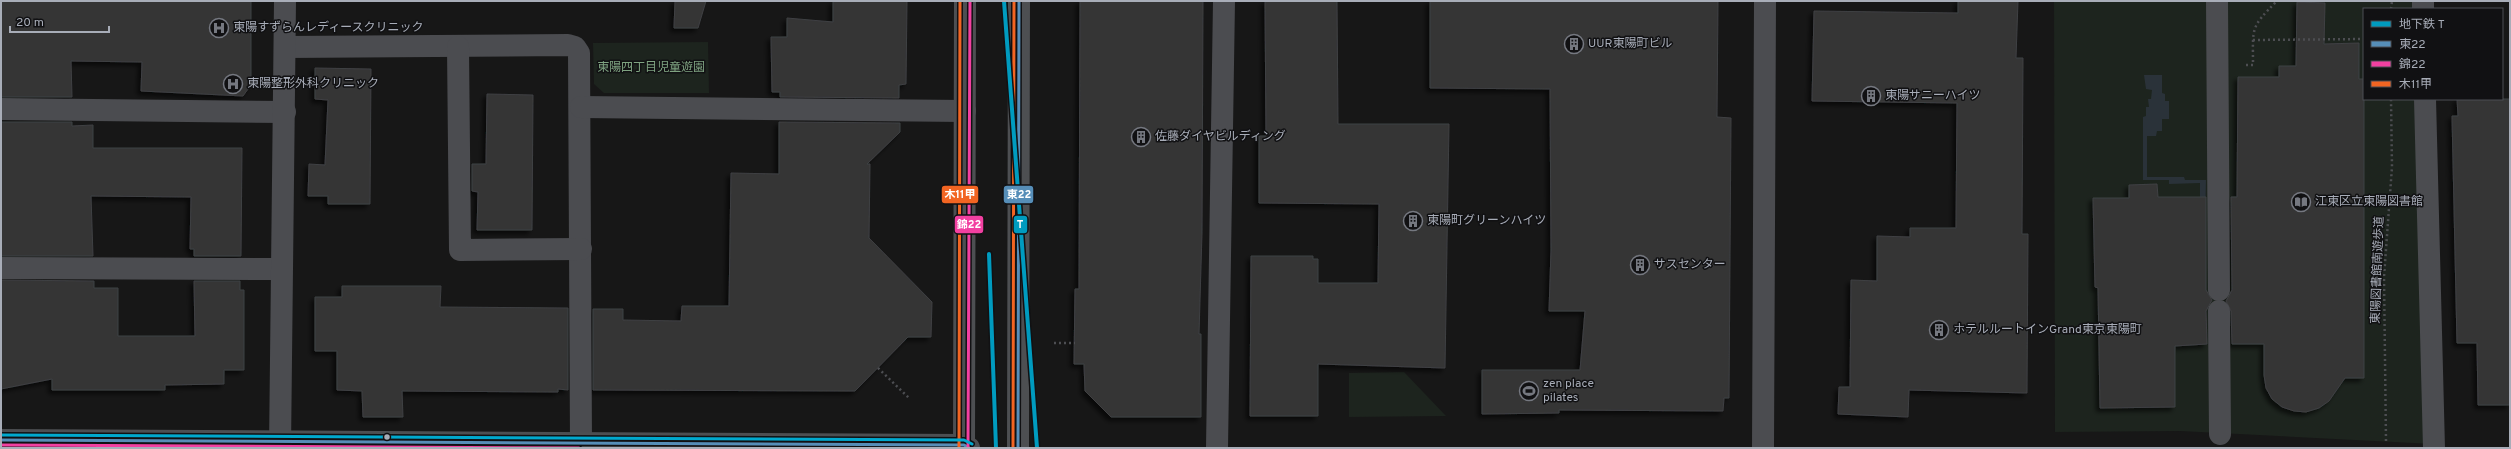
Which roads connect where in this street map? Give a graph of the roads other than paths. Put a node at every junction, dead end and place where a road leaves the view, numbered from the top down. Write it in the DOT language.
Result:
graph roads {
  1 [pos="285,1"];
  2 [pos="965,1"];
  3 [pos="1019,1"];
  4 [pos="1224,1"];
  5 [pos="1765,1"];
  6 [pos="2217,1"];
  7 [pos="285,47"];
  8 [pos="458,47"];
  9 [pos="2425,100"];
  10 [pos="581,107"];
  11 [pos="1,109"];
  12 [pos="965,111"];
  13 [pos="285,112"];
  14 [pos="581,248"];
  15 [pos="1,268"];
  16 [pos="282,269"];
  17 [pos="2220,434"];
  18 [pos="1,440"];
  19 [pos="581,444"];
  20 [pos="280,445"];
  21 [pos="966,447"];
  22 [pos="1018,448"];
  23 [pos="1217,448"];
  24 [pos="1763,448"];
  25 [pos="2434,448"];
  1 -- 7 [label="street"];
  2 -- 12 [label="main road"];
  3 -- 22 [label="main road"];
  4 -- 23 [label="street"];
  5 -- 24 [label="street"];
  6 -- 17 [label="street"];
  7 -- 8 [label="street"];
  7 -- 13 [label="street"];
  8 -- 10 [label="street"];
  8 -- 14 [label="street"];
  9 -- 25 [label="street"];
  10 -- 12 [label="street"];
  10 -- 14 [label="street"];
  11 -- 13 [label="street"];
  12 -- 21 [label="main road"];
  13 -- 16 [label="street"];
  14 -- 19 [label="street"];
  15 -- 16 [label="street"];
  16 -- 20 [label="street"];
  18 -- 20 [label="main road"];
  19 -- 20 [label="main road"];
  19 -- 21 [label="main road"];
}
